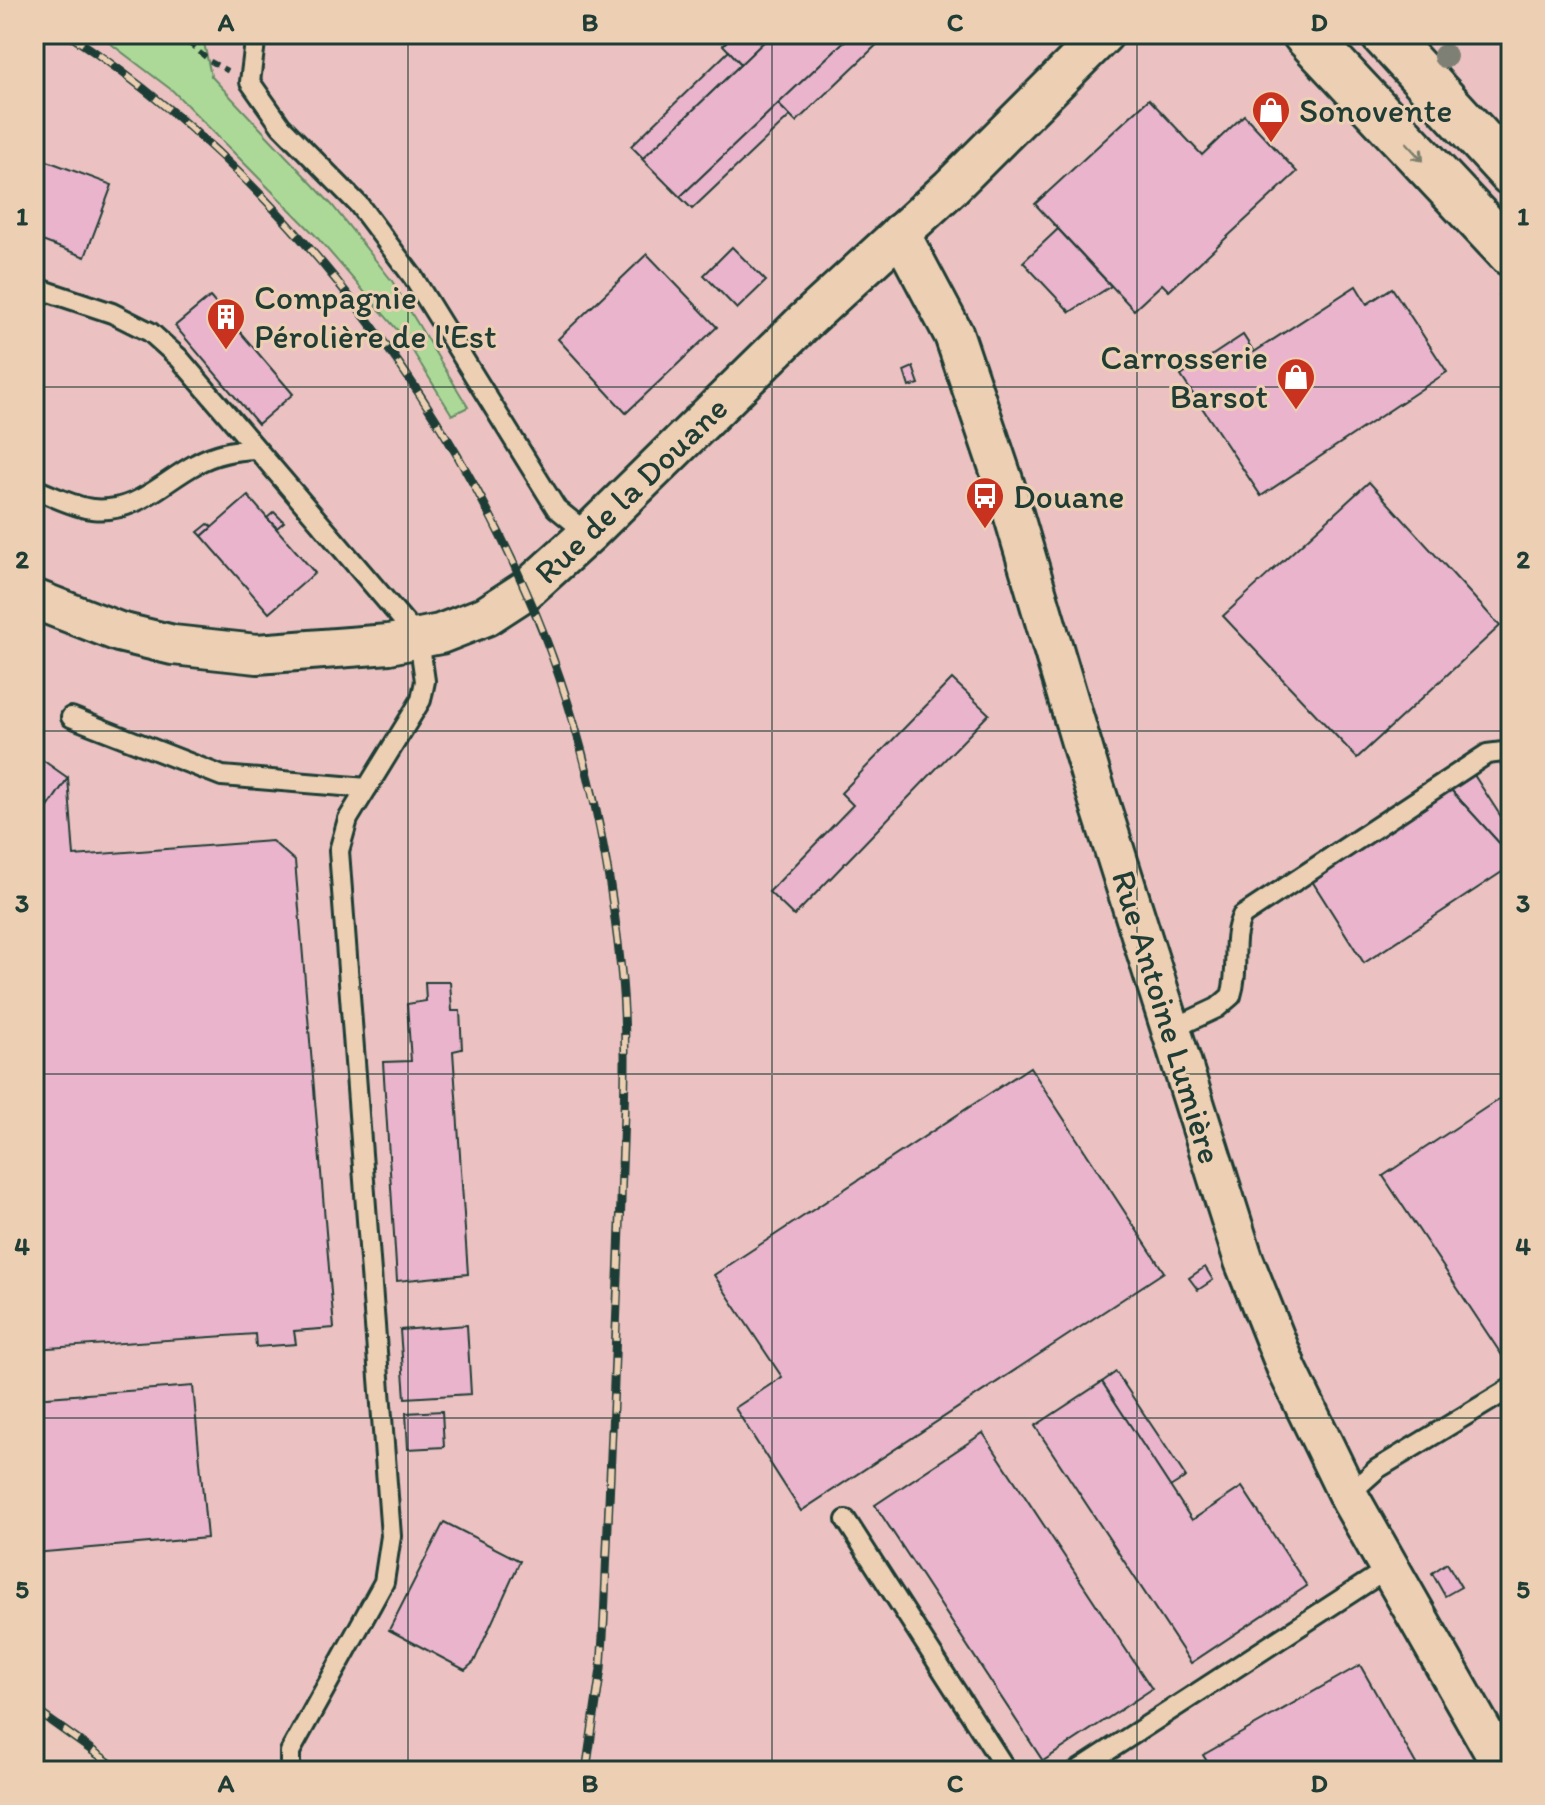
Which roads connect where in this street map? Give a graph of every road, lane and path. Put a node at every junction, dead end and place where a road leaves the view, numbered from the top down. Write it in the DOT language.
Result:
graph roads {
  1 [pos="178,34"];
  2 [pos="256,34"];
  3 [pos="1104,34"];
  4 [pos="1305,34"];
  5 [pos="1383,34"];
  6 [pos="250,82"];
  7 [pos="1511,173"];
  8 [pos="900,233"];
  9 [pos="1511,254"];
  10 [pos="34,287"];
  11 [pos="255,449"];
  12 [pos="34,489"];
  13 [pos="588,534"];
  14 [pos="34,599"];
  15 [pos="419,639"];
  16 [pos="71,717"];
  17 [pos="1511,751"];
  18 [pos="367,788"];
  19 [pos="1170,1030"];
  20 [pos="1511,1388"];
  21 [pos="1348,1495"];
  22 [pos="846,1520"];
  23 [pos="1389,1568"];
  24 [pos="290,1771"];
  25 [pos="1007,1771"];
  26 [pos="1077,1771"];
  27 [pos="1505,1771"];
  1 -- 6 [label="path"];
  2 -- 6 [label="lane"];
  3 -- 8 [label="street, Rue de la Douane"];
  4 -- 9 [label="main road, one-way"];
  5 -- 7 [label="main road"];
  6 -- 13 [label="lane"];
  8 -- 13 [label="street, Rue de la Douane"];
  8 -- 19 [label="street, Rue Antoine Lumière"];
  10 -- 11 [label="lane"];
  11 -- 12 [label="lane"];
  11 -- 15 [label="lane"];
  13 -- 15 [label="street, Rue de la Douane"];
  14 -- 15 [label="street, Rue de la Douane"];
  15 -- 18 [label="lane"];
  16 -- 18 [label="lane"];
  17 -- 19 [label="lane"];
  18 -- 24 [label="lane"];
  19 -- 21 [label="street, Rue Antoine Lumière"];
  20 -- 21 [label="lane"];
  21 -- 23 [label="street, Rue Antoine Lumière"];
  22 -- 25 [label="lane"];
  23 -- 26 [label="lane"];
  23 -- 27 [label="street, Rue Antoine Lumière"];
}
